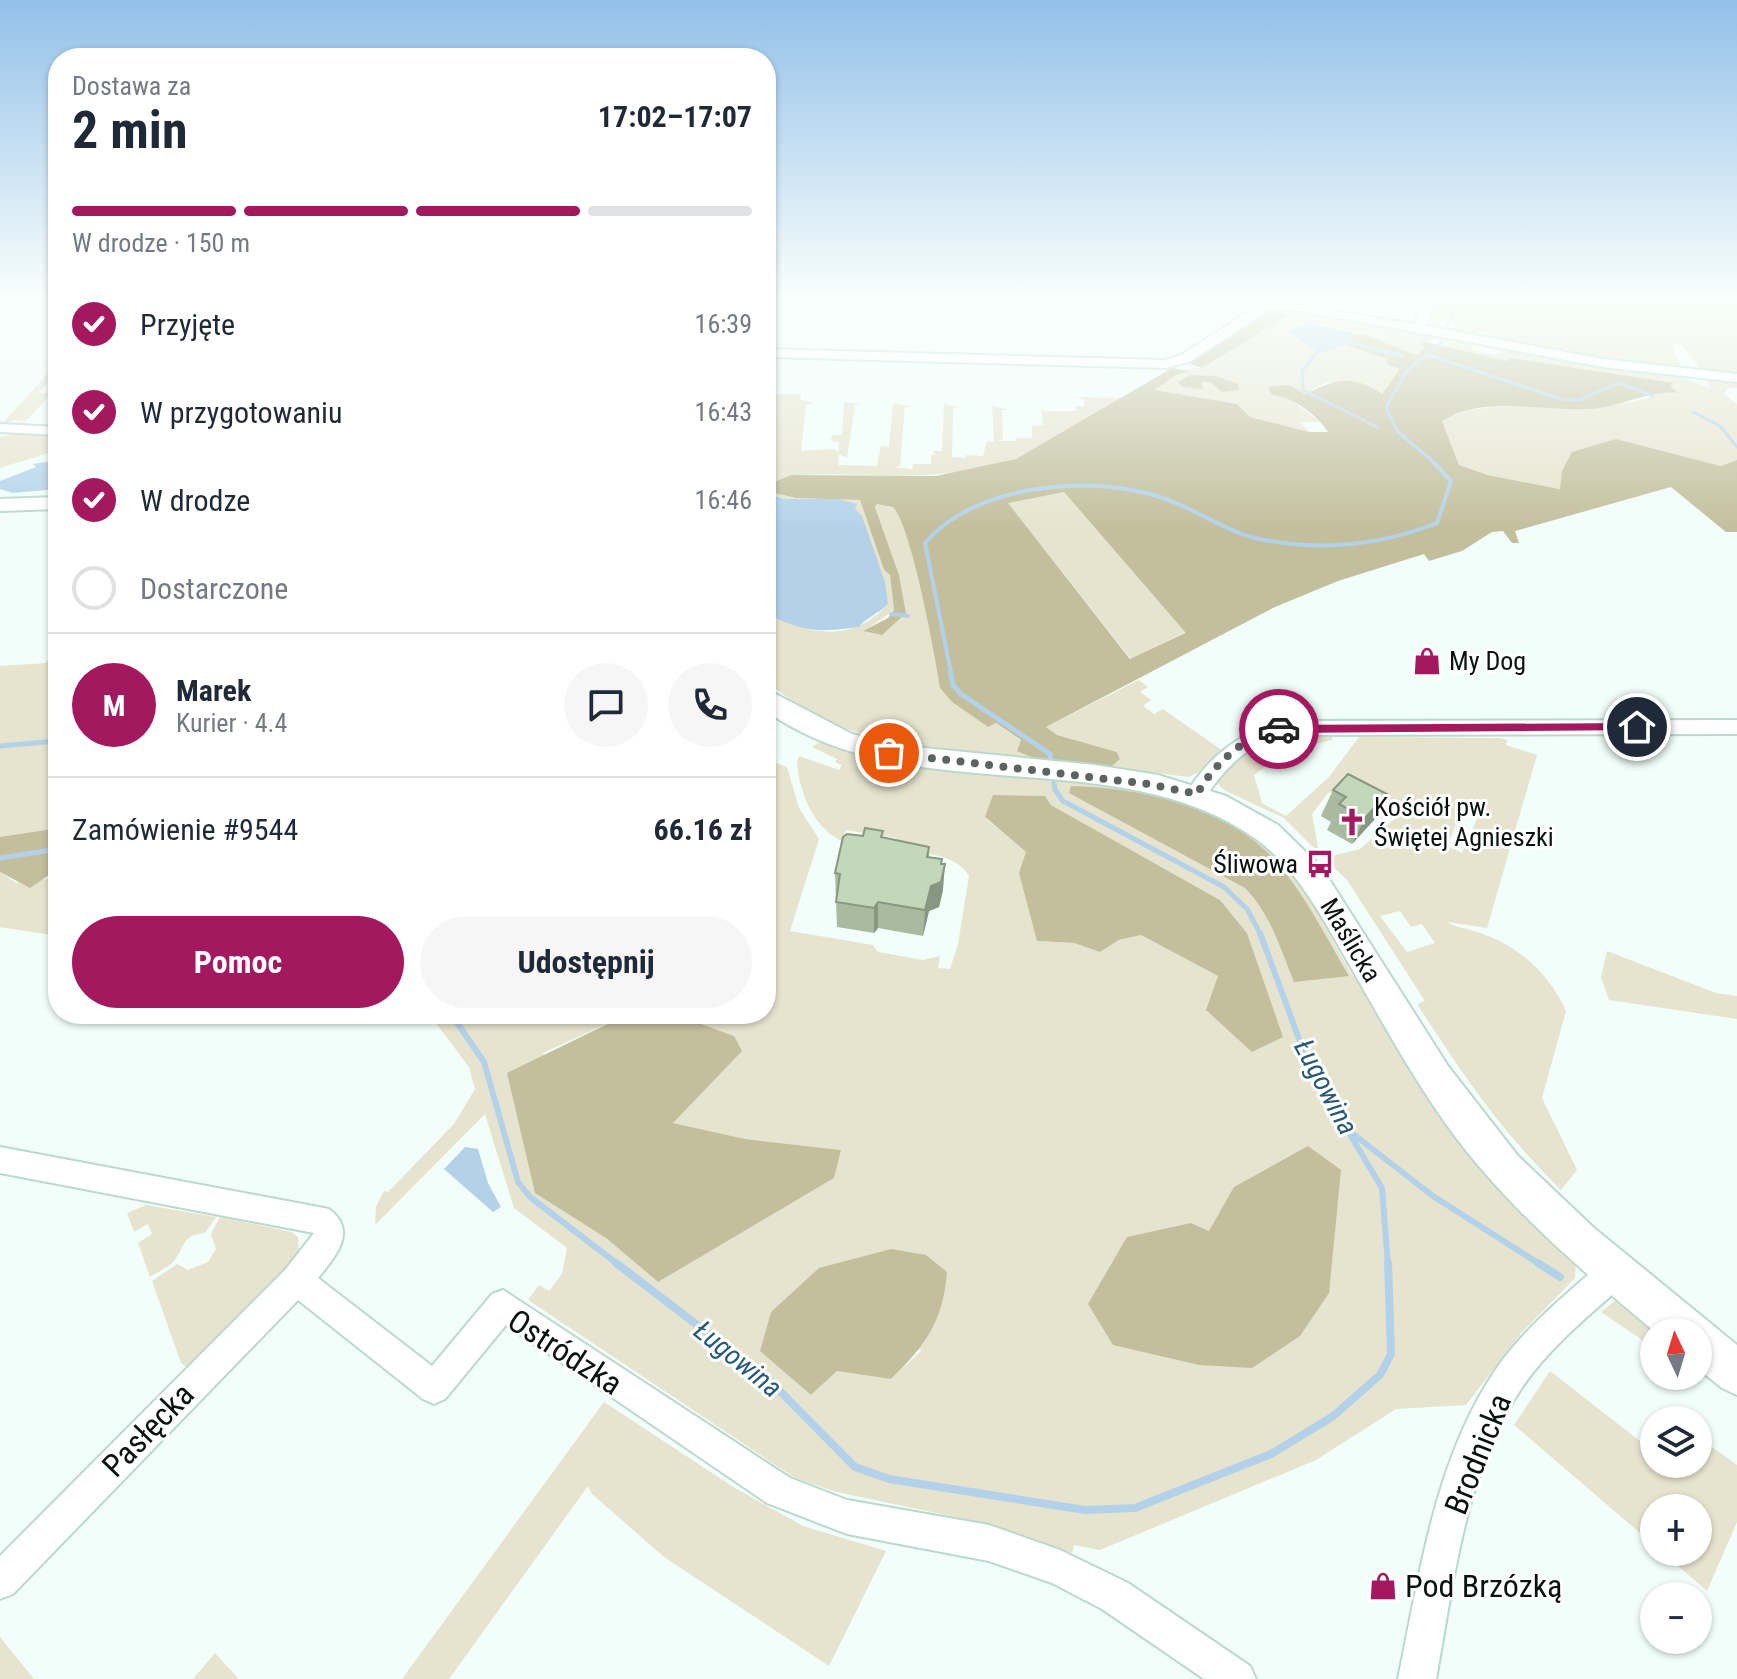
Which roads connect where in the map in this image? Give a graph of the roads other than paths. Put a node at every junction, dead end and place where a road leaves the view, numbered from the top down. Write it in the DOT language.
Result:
graph roads {
  1 [pos="1711,375"];
  2 [pos="1737,378"];
  3 [pos="0,428"];
  4 [pos="48,430"];
  5 [pos="48,503"];
  6 [pos="0,505"];
  7 [pos="776,705"];
  8 [pos="1737,727"];
  9 [pos="1197,794"];
  10 [pos="0,1160"];
  11 [pos="1616,1271"];
  12 [pos="297,1280"];
  13 [pos="1671,1318"];
  14 [pos="1712,1352"];
  15 [pos="1737,1373"];
  16 [pos="0,1581"];
  17 [pos="1237,1679"];
  18 [pos="1417,1679"];
  1 -- 2 [label="street"];
  3 -- 4 [label="street"];
  5 -- 6 [label="street"];
  7 -- 9 [label="street, Maślicka"];
  8 -- 9 [label="street"];
  9 -- 11 [label="street, Maślicka"];
  10 -- 12 [label="street"];
  11 -- 13 [label="street, Maślicka"];
  11 -- 18 [label="street, Brodnicka"];
  12 -- 16 [label="street, Pasłęcka"];
  12 -- 17 [label="street, Ostródzka"];
  14 -- 15 [label="street"];
}
